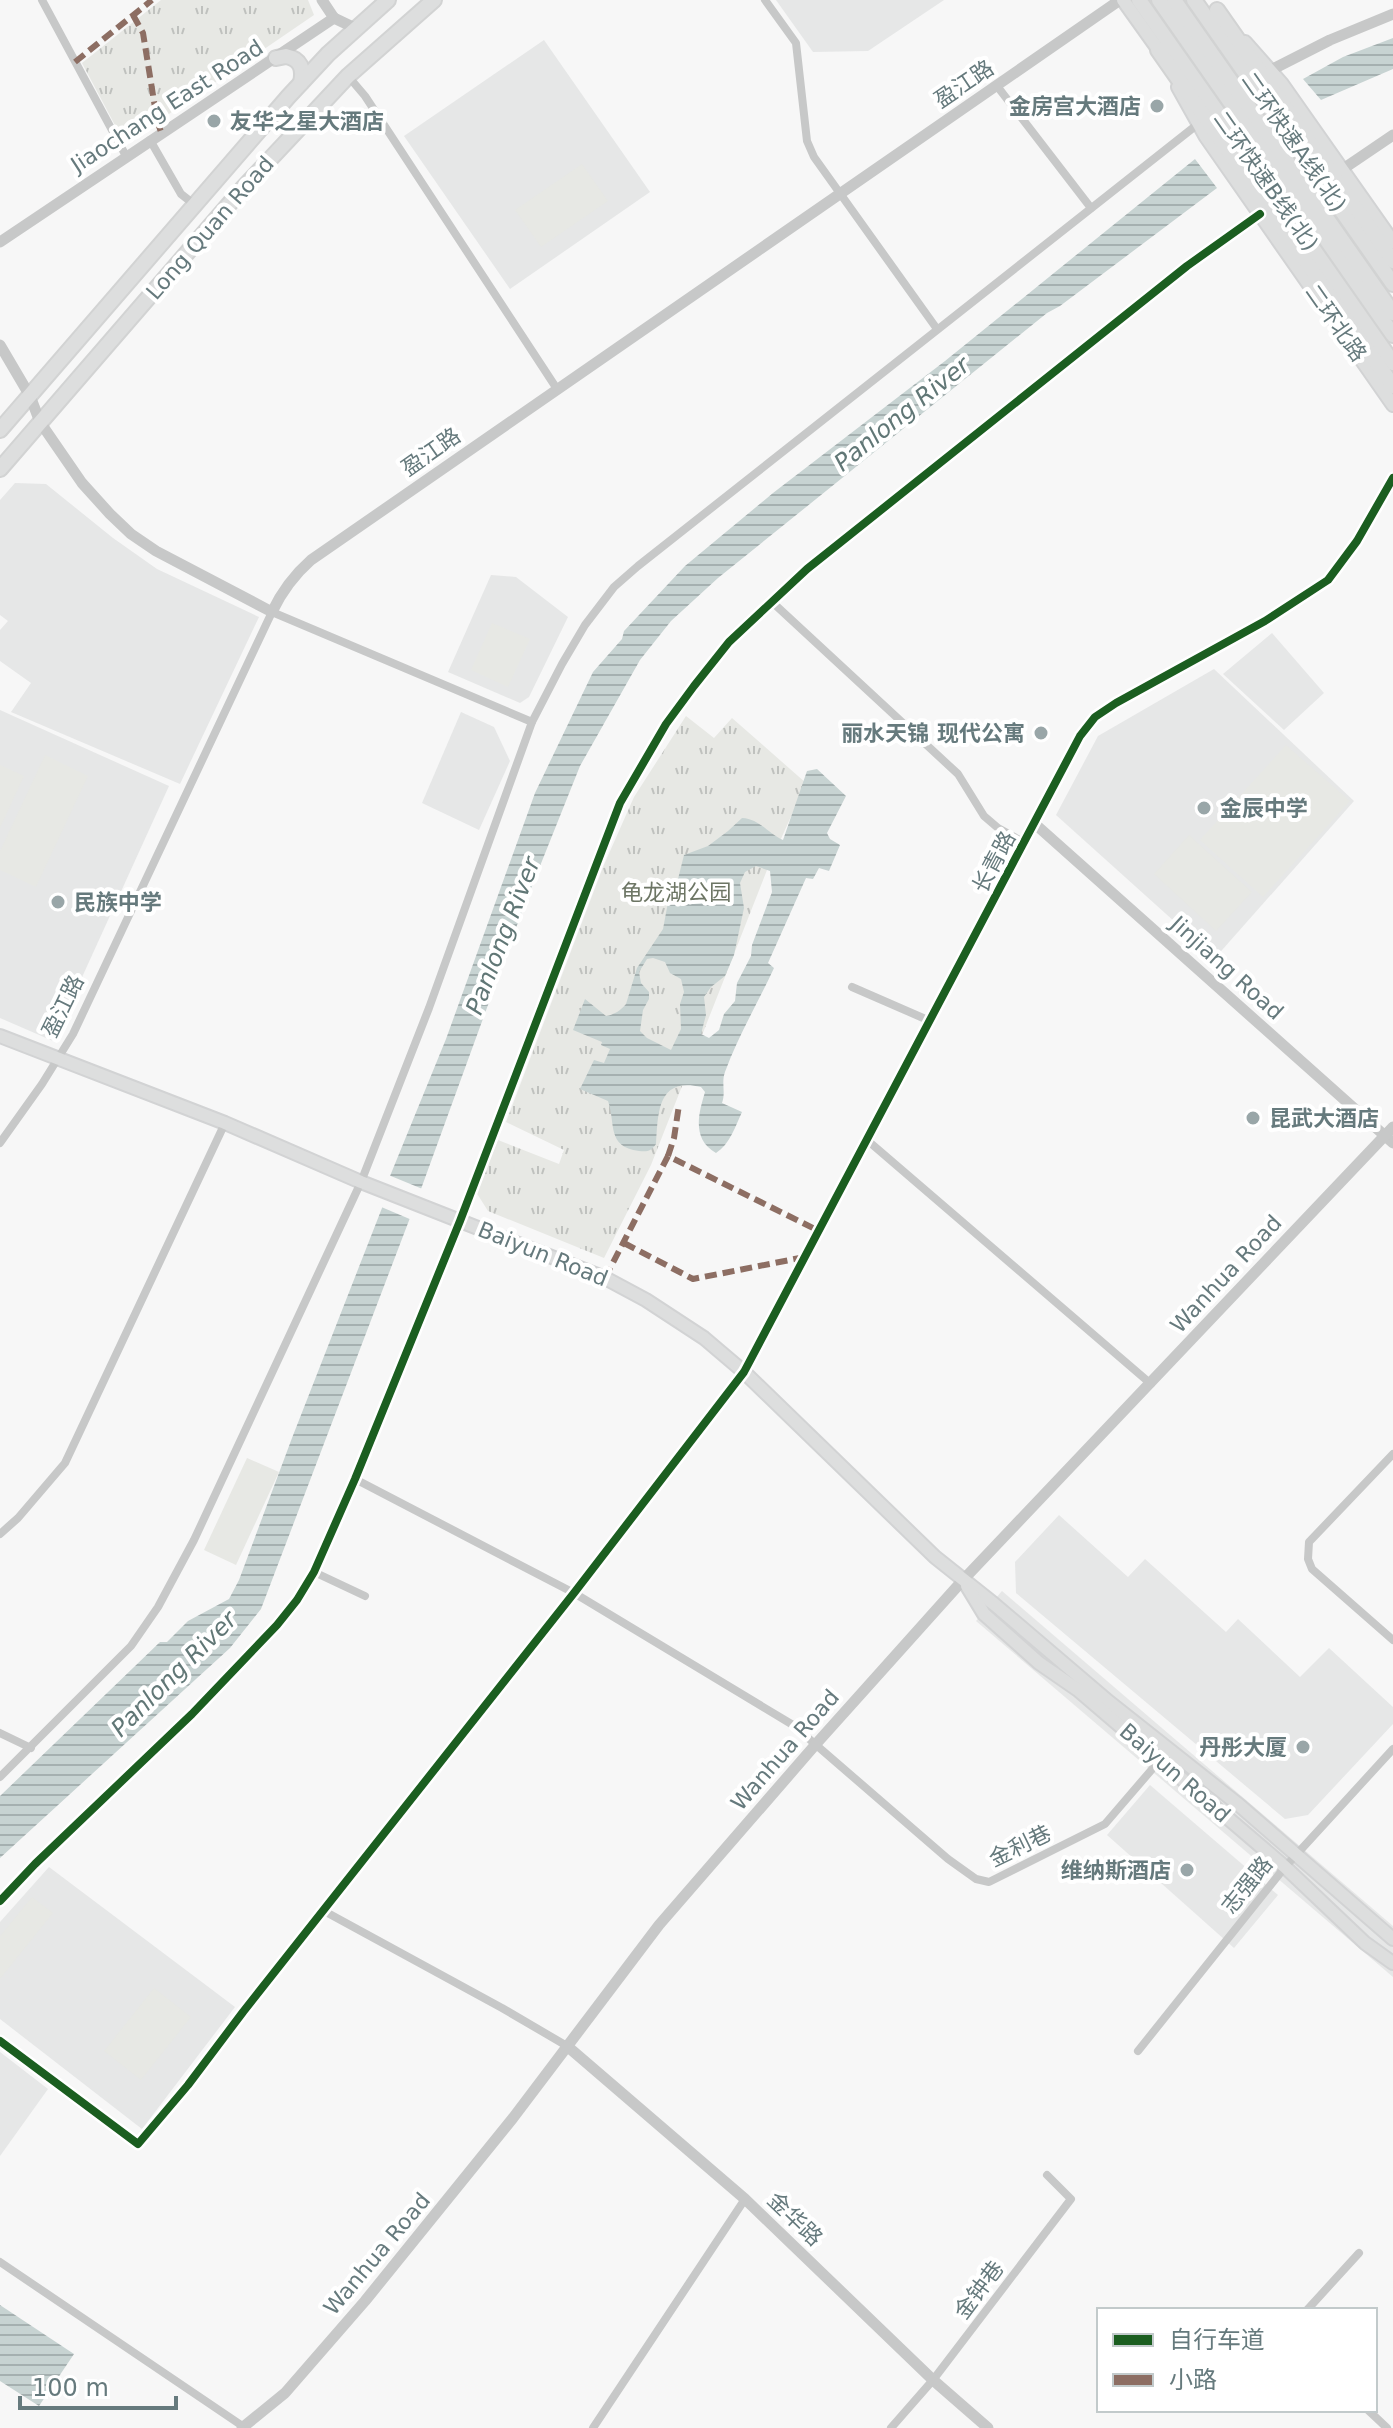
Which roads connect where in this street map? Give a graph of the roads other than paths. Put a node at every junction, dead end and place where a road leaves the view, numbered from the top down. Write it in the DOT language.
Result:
graph roads {
  1 [pos="42,0"];
  2 [pos="322,0"];
  3 [pos="388,0"];
  4 [pos="434,0"];
  5 [pos="765,0"];
  6 [pos="1122,0"];
  7 [pos="1139,0"];
  8 [pos="1159,0"];
  9 [pos="1174,0"];
  10 [pos="1194,0"];
  11 [pos="1214,5"];
  12 [pos="1393,14"];
  13 [pos="334,18"];
  14 [pos="357,29"];
  15 [pos="1158,50"];
  16 [pos="276,58"];
  17 [pos="1271,70"];
  18 [pos="348,76"];
  19 [pos="301,83"];
  20 [pos="997,86"];
  21 [pos="1198,124"];
  22 [pos="1393,135"];
  23 [pos="150,140"];
  24 [pos="126,156"];
  25 [pos="1339,174"];
  26 [pos="840,194"];
  27 [pos="195,205"];
  28 [pos="1091,208"];
  29 [pos="1260,214"];
  30 [pos="0,242"];
  31 [pos="1393,242"];
  32 [pos="1393,261"];
  33 [pos="1393,284"];
  34 [pos="1393,313"];
  35 [pos="937,329"];
  36 [pos="1393,335"];
  37 [pos="0,345"];
  38 [pos="1393,363"];
  39 [pos="1393,386"];
  40 [pos="557,389"];
  41 [pos="30,396"];
  42 [pos="1393,405"];
  43 [pos="40,422"];
  44 [pos="0,430"];
  45 [pos="0,469"];
  46 [pos="1393,478"];
  47 [pos="771,601"];
  48 [pos="272,612"];
  49 [pos="532,722"];
  50 [pos="1035,824"];
  51 [pos="1025,843"];
  52 [pos="852,987"];
  53 [pos="930,1021"];
  54 [pos="0,1036"];
  55 [pos="58,1060"];
  56 [pos="225,1123"];
  57 [pos="1390,1135"];
  58 [pos="867,1140"];
  59 [pos="0,1143"];
  60 [pos="361,1182"];
  61 [pos="460,1221"];
  62 [pos="744,1372"];
  63 [pos="1151,1384"];
  64 [pos="1393,1454"];
  65 [pos="355,1479"];
  66 [pos="0,1534"];
  67 [pos="314,1572"];
  68 [pos="963,1580"];
  69 [pos="574,1593"];
  70 [pos="365,1596"];
  71 [pos="1393,1640"];
  72 [pos="0,1733"];
  73 [pos="816,1744"];
  74 [pos="31,1748"];
  75 [pos="1393,1749"];
  76 [pos="1160,1760"];
  77 [pos="0,1777"];
  78 [pos="1296,1855"];
  79 [pos="1285,1867"];
  80 [pos="0,1901"];
  81 [pos="324,1911"];
  82 [pos="1393,1939"];
  83 [pos="1393,1963"];
  84 [pos="0,2041"];
  85 [pos="567,2046"];
  86 [pos="1138,2051"];
  87 [pos="1047,2175"];
  88 [pos="745,2199"];
  89 [pos="1359,2253"];
  90 [pos="0,2262"];
  91 [pos="1309,2308"];
  92 [pos="933,2380"];
  93 [pos="1370,2412"];
  94 [pos="243,2428"];
  95 [pos="593,2428"];
  96 [pos="891,2428"];
  97 [pos="988,2428"];
  98 [pos="1387,2428"];
  1 -- 24 [label="street"];
  2 -- 13 [label="street"];
  3 -- 14 [label="main road, Long Quan Road"];
  4 -- 18 [label="main road, Long Quan Road"];
  5 -- 26 [label="street"];
  6 -- 15 [label="main road, 二环北路"];
  6 -- 20 [label="street, 盈江路"];
  7 -- 38 [label="main road, 二环快速B线(北)"];
  8 -- 36 [label="main road, 二环北路"];
  9 -- 34 [label="main road"];
  10 -- 33 [label="main road, 二环快速A线(北)"];
  11 -- 17 [label="main road"];
  11 -- 25 [label="main road"];
  12 -- 17 [label="street"];
  13 -- 14 [label="street"];
  13 -- 16 [label="street, Jiaochang East Road"];
  14 -- 19 [label="main road, Long Quan Road"];
  15 -- 21 [label="main road, 二环北路"];
  15 -- 39 [label="main road"];
  16 -- 19 [label="main road"];
  16 -- 23 [label="street, Jiaochang East Road"];
  17 -- 25 [label="main road"];
  18 -- 40 [label="street"];
  18 -- 43 [label="main road, Long Quan Road"];
  19 -- 27 [label="main road, Long Quan Road"];
  20 -- 26 [label="street, 盈江路"];
  20 -- 28 [label="street"];
  21 -- 28 [label="street"];
  21 -- 29 [label="main road, 二环北路"];
  22 -- 25 [label="street"];
  23 -- 24 [label="street, Jiaochang East Road"];
  23 -- 27 [label="street"];
  24 -- 30 [label="street, Jiaochang East Road"];
  25 -- 31 [label="main road"];
  25 -- 32 [label="main road"];
  26 -- 35 [label="street"];
  26 -- 40 [label="street, 盈江路"];
  27 -- 41 [label="main road, Long Quan Road"];
  28 -- 35 [label="street"];
  29 -- 42 [label="main road, 二环北路"];
  29 -- 47 [label="street"];
  35 -- 49 [label="street"];
  37 -- 41 [label="street"];
  40 -- 48 [label="street, 盈江路"];
  41 -- 43 [label="street"];
  41 -- 44 [label="main road, Long Quan Road"];
  43 -- 45 [label="main road, Long Quan Road"];
  43 -- 48 [label="street"];
  46 -- 50 [label="street, 长青路"];
  47 -- 51 [label="street"];
  47 -- 61 [label="street"];
  48 -- 49 [label="street"];
  48 -- 55 [label="street, 盈江路"];
  49 -- 60 [label="street"];
  50 -- 51 [label="street, 长青路"];
  50 -- 57 [label="street, Jinjiang Road"];
  51 -- 53 [label="street, 长青路"];
  52 -- 53 [label="street"];
  53 -- 58 [label="street, 长青路"];
  54 -- 55 [label="main road, Baiyun Road"];
  55 -- 56 [label="main road, Baiyun Road"];
  55 -- 59 [label="street, 盈江路"];
  56 -- 60 [label="main road, Baiyun Road"];
  56 -- 66 [label="street"];
  57 -- 63 [label="street, Wanhua Road"];
  58 -- 62 [label="street, 长青路"];
  58 -- 63 [label="street"];
  60 -- 61 [label="main road, Baiyun Road"];
  60 -- 74 [label="street"];
  61 -- 62 [label="main road, Baiyun Road"];
  61 -- 65 [label="street"];
  62 -- 68 [label="main road, Baiyun Road"];
  62 -- 69 [label="street, 长青路"];
  63 -- 68 [label="street, Wanhua Road"];
  64 -- 71 [label="street"];
  65 -- 67 [label="street"];
  65 -- 69 [label="street"];
  67 -- 70 [label="street"];
  67 -- 80 [label="street"];
  68 -- 73 [label="street, Wanhua Road"];
  68 -- 76 [label="main road, Baiyun Road"];
  68 -- 78 [label="main road, Baiyun Road"];
  69 -- 73 [label="street"];
  69 -- 81 [label="street, 长青路"];
  72 -- 74 [label="street"];
  73 -- 76 [label="street, 金利巷"];
  73 -- 85 [label="street, Wanhua Road"];
  74 -- 77 [label="street"];
  75 -- 78 [label="street, 志强路"];
  76 -- 79 [label="main road, Baiyun Road"];
  78 -- 79 [label="street, 志强路"];
  78 -- 82 [label="main road, Baiyun Road"];
  79 -- 83 [label="main road, Baiyun Road"];
  79 -- 86 [label="street, 志强路"];
  81 -- 84 [label="street, 长青路"];
  81 -- 85 [label="street"];
  85 -- 88 [label="street, 金华路"];
  85 -- 94 [label="street, Wanhua Road"];
  87 -- 92 [label="street, 金钟巷"];
  88 -- 92 [label="street, 金华路"];
  88 -- 95 [label="street"];
  89 -- 91 [label="street"];
  90 -- 94 [label="street"];
  92 -- 96 [label="street, 金钟巷"];
  92 -- 97 [label="street, 金华路"];
  93 -- 98 [label="street"];
}
